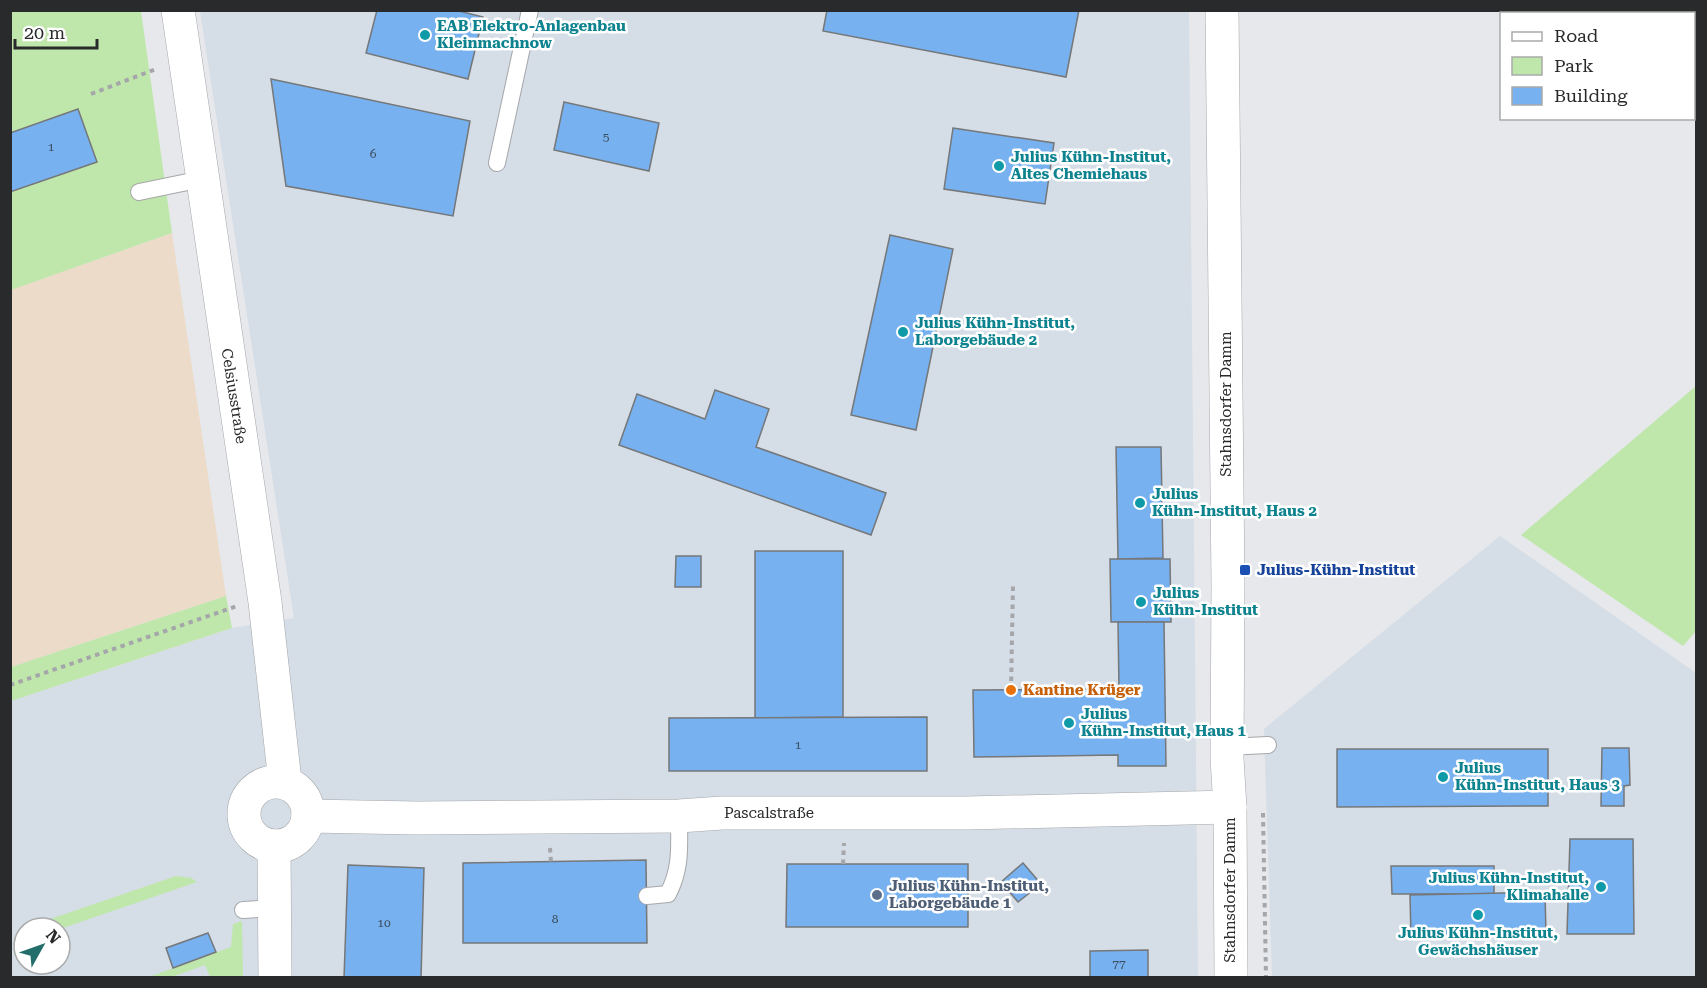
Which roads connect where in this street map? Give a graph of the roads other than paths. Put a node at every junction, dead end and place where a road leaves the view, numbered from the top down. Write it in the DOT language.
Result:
graph roads {
  1 [pos="178,10"];
  2 [pos="530,10"];
  3 [pos="1222,10"];
  4 [pos="496,163"];
  5 [pos="202,179"];
  6 [pos="139,192"];
  7 [pos="1268,745"];
  8 [pos="1227,747"];
  9 [pos="285,782"];
  10 [pos="1230,807"];
  11 [pos="308,816"];
  12 [pos="679,816"];
  13 [pos="274,846"];
  14 [pos="647,896"];
  15 [pos="275,978"];
  16 [pos="1231,978"];
  1 -- 5 [label="street, Celsiusstraße"];
  2 -- 4 [label="lane"];
  3 -- 8 [label="street, Stahnsdorfer Damm"];
  5 -- 6 [label="lane"];
  5 -- 9 [label="street, Celsiusstraße"];
  7 -- 8 [label="lane"];
  8 -- 10 [label="street, Stahnsdorfer Damm"];
  9 -- 11 [label="street"];
  9 -- 13 [label="street"];
  10 -- 12 [label="street, Pascalstraße"];
  10 -- 16 [label="street, Stahnsdorfer Damm"];
  11 -- 12 [label="street, Pascalstraße"];
  11 -- 13 [label="street"];
  12 -- 14 [label="lane"];
  13 -- 15 [label="street"];
}
